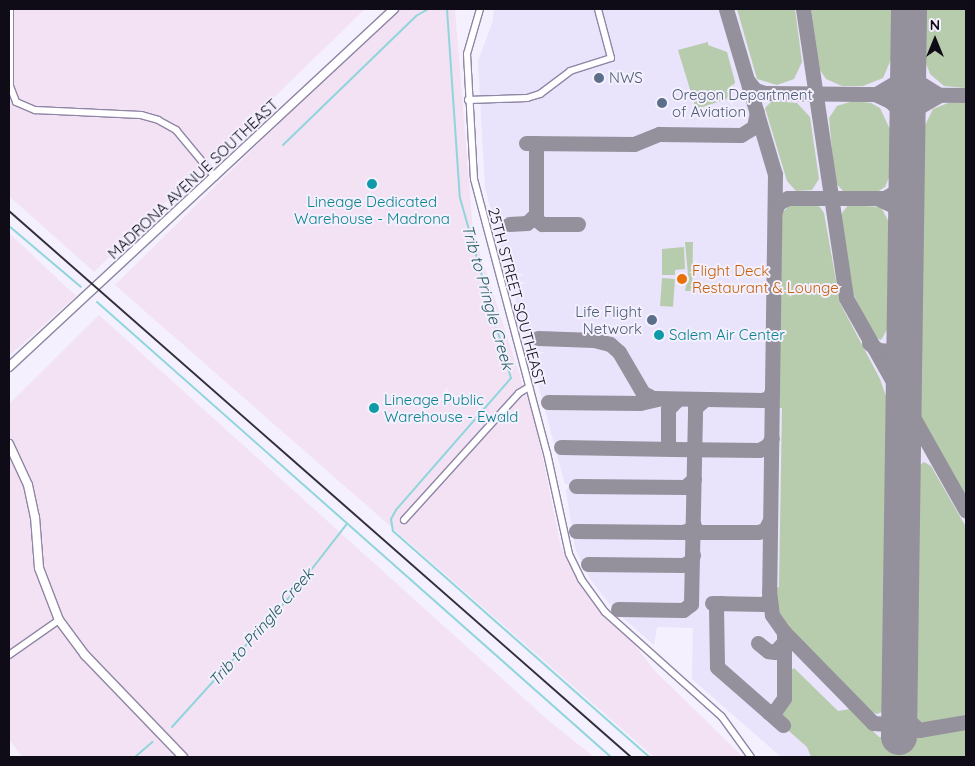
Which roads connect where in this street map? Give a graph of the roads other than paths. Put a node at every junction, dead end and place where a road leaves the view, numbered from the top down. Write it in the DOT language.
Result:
graph roads {
  1 [pos="10,9"];
  2 [pos="394,9"];
  3 [pos="480,9"];
  4 [pos="598,9"];
  5 [pos="468,100"];
  6 [pos="215,176"];
  7 [pos="9,367"];
  8 [pos="529,387"];
  9 [pos="9,444"];
  10 [pos="404,520"];
  11 [pos="59,620"];
  12 [pos="9,655"];
  13 [pos="183,757"];
  14 [pos="751,757"];
  1 -- 6 [label="street"];
  2 -- 6 [label="main road, MADRONA AVENUE SOUTHEAST"];
  3 -- 5 [label="street, 25TH STREET SOUTHEAST"];
  4 -- 5 [label="street"];
  5 -- 8 [label="street, 25TH STREET SOUTHEAST"];
  6 -- 7 [label="main road, MADRONA AVENUE SOUTHEAST"];
  8 -- 10 [label="street"];
  8 -- 14 [label="street, 25TH STREET SOUTHEAST"];
  9 -- 11 [label="main road"];
  11 -- 12 [label="street"];
  11 -- 13 [label="main road"];
}
